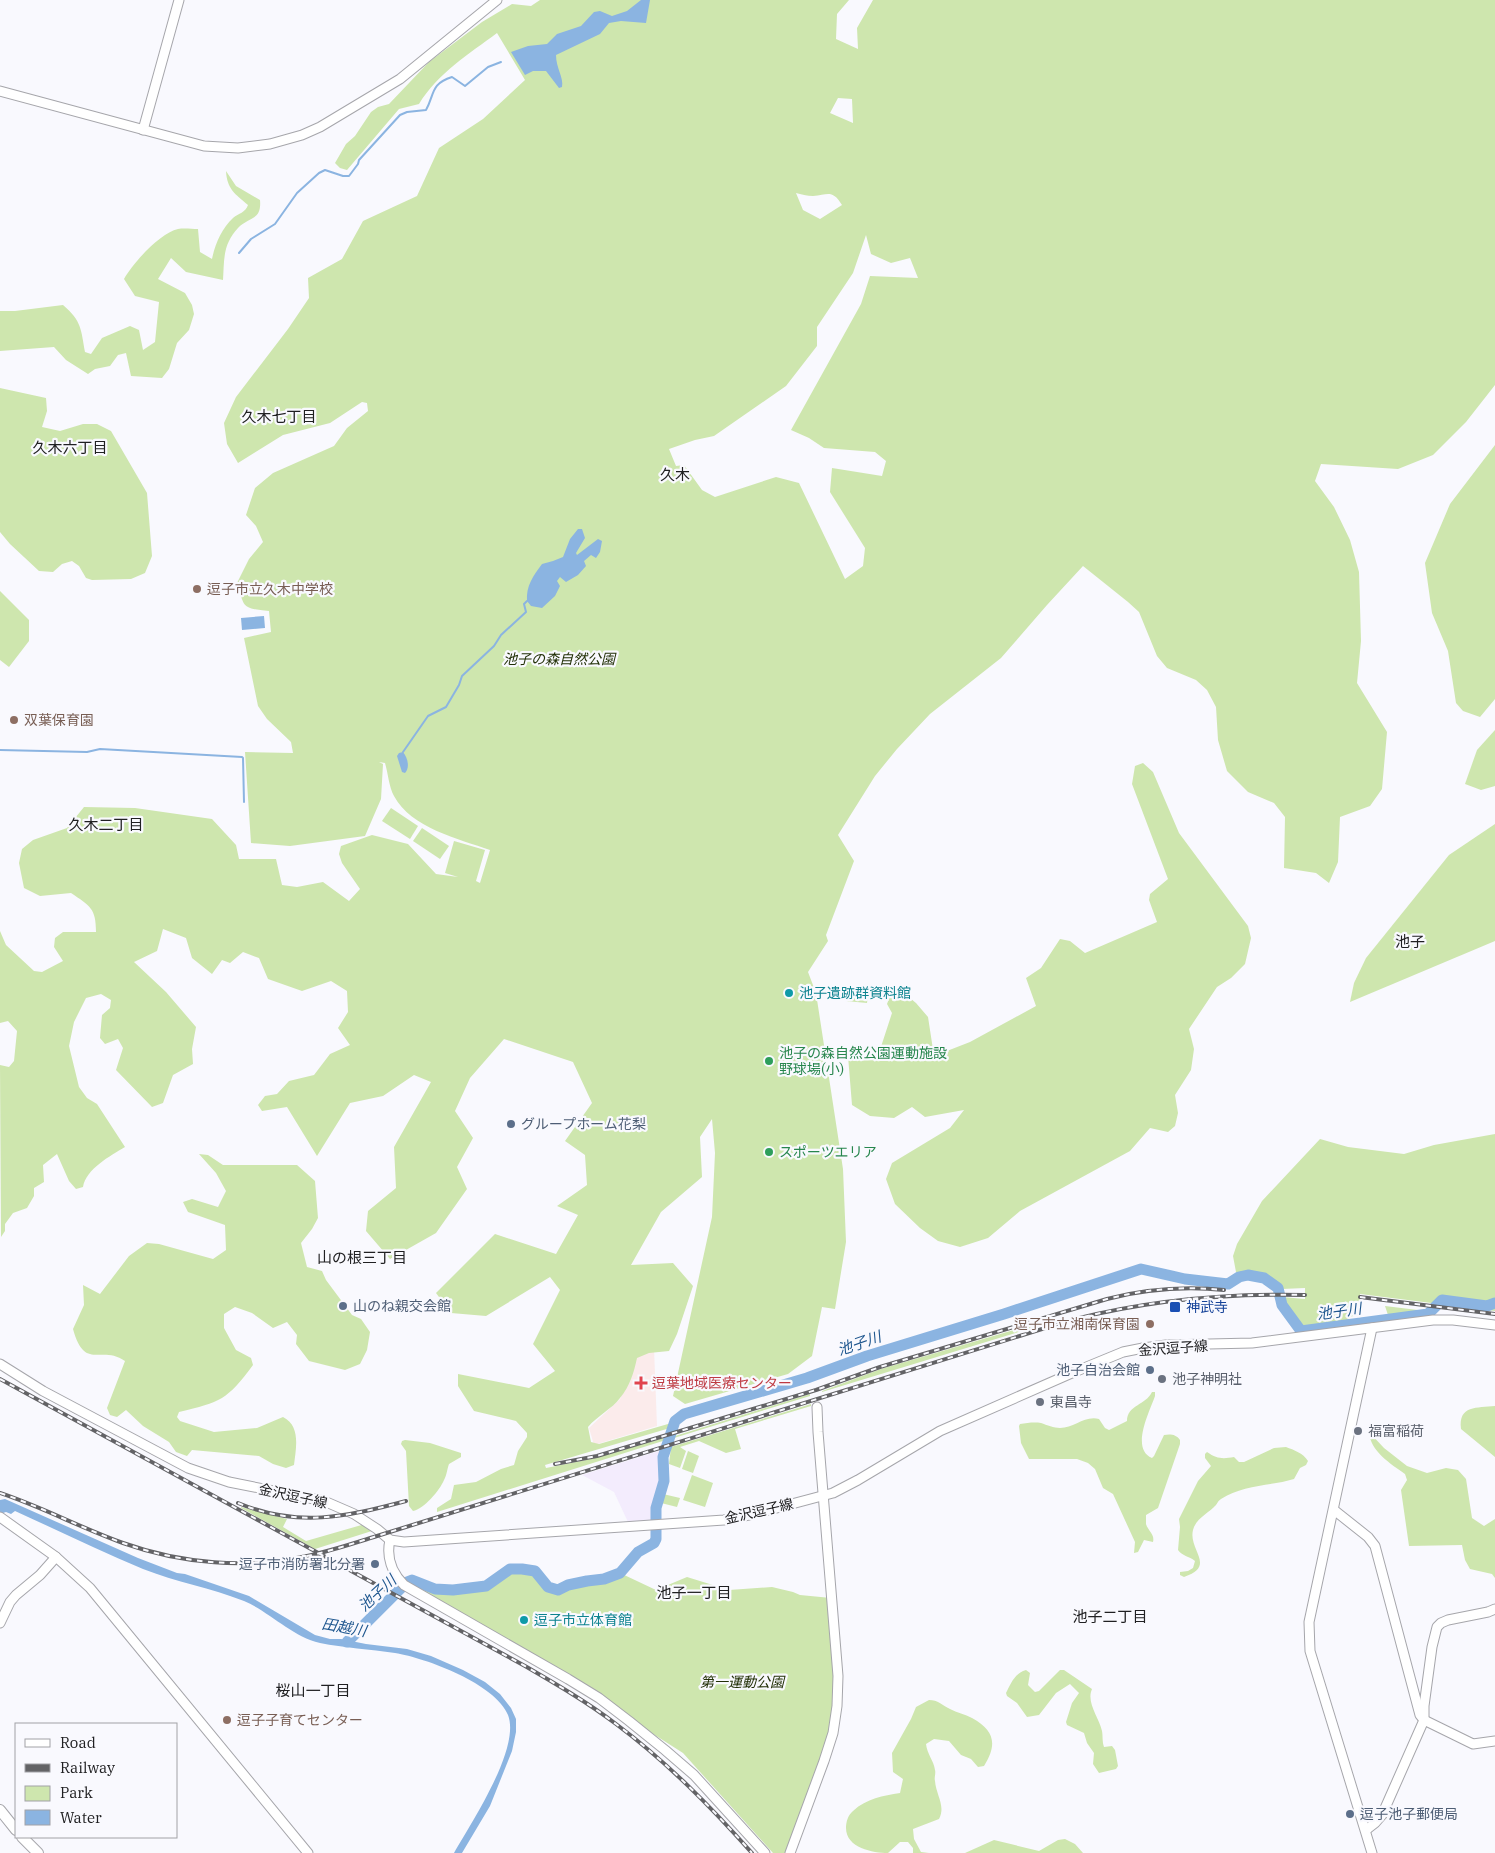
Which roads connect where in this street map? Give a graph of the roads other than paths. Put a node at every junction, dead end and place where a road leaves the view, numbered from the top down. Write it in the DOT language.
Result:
graph roads {
  1 [pos="179,0"];
  2 [pos="497,0"];
  3 [pos="0,91"];
  4 [pos="143,130"];
  5 [pos="1495,1324"];
  6 [pos="1372,1328"];
  7 [pos="0,1364"];
  8 [pos="817,1407"];
  9 [pos="824,1496"];
  10 [pos="1334,1510"];
  11 [pos="0,1517"];
  12 [pos="390,1540"];
  13 [pos="56,1557"];
  14 [pos="1495,1609"];
  15 [pos="0,1623"];
  16 [pos="1424,1720"];
  17 [pos="1495,1741"];
  18 [pos="0,1810"];
  19 [pos="15,1829"];
  20 [pos="1366,1830"];
  21 [pos="23,1838"];
  22 [pos="38,1853"];
  23 [pos="308,1853"];
  24 [pos="765,1853"];
  25 [pos="790,1853"];
  26 [pos="1372,1853"];
  1 -- 4 [label="street"];
  2 -- 4 [label="street"];
  3 -- 4 [label="street"];
  5 -- 6 [label="street, 金沢逗子線"];
  6 -- 9 [label="street, 金沢逗子線"];
  6 -- 10 [label="street"];
  7 -- 12 [label="street, 金沢逗子線"];
  8 -- 9 [label="street"];
  9 -- 12 [label="street, 金沢逗子線"];
  9 -- 25 [label="street"];
  10 -- 16 [label="street"];
  10 -- 20 [label="street"];
  11 -- 13 [label="street"];
  12 -- 24 [label="street"];
  13 -- 15 [label="street"];
  13 -- 23 [label="street"];
  14 -- 16 [label="street"];
  16 -- 17 [label="street"];
  16 -- 20 [label="street"];
  18 -- 19 [label="main road"];
  20 -- 26 [label="street"];
  21 -- 22 [label="main road"];
}
